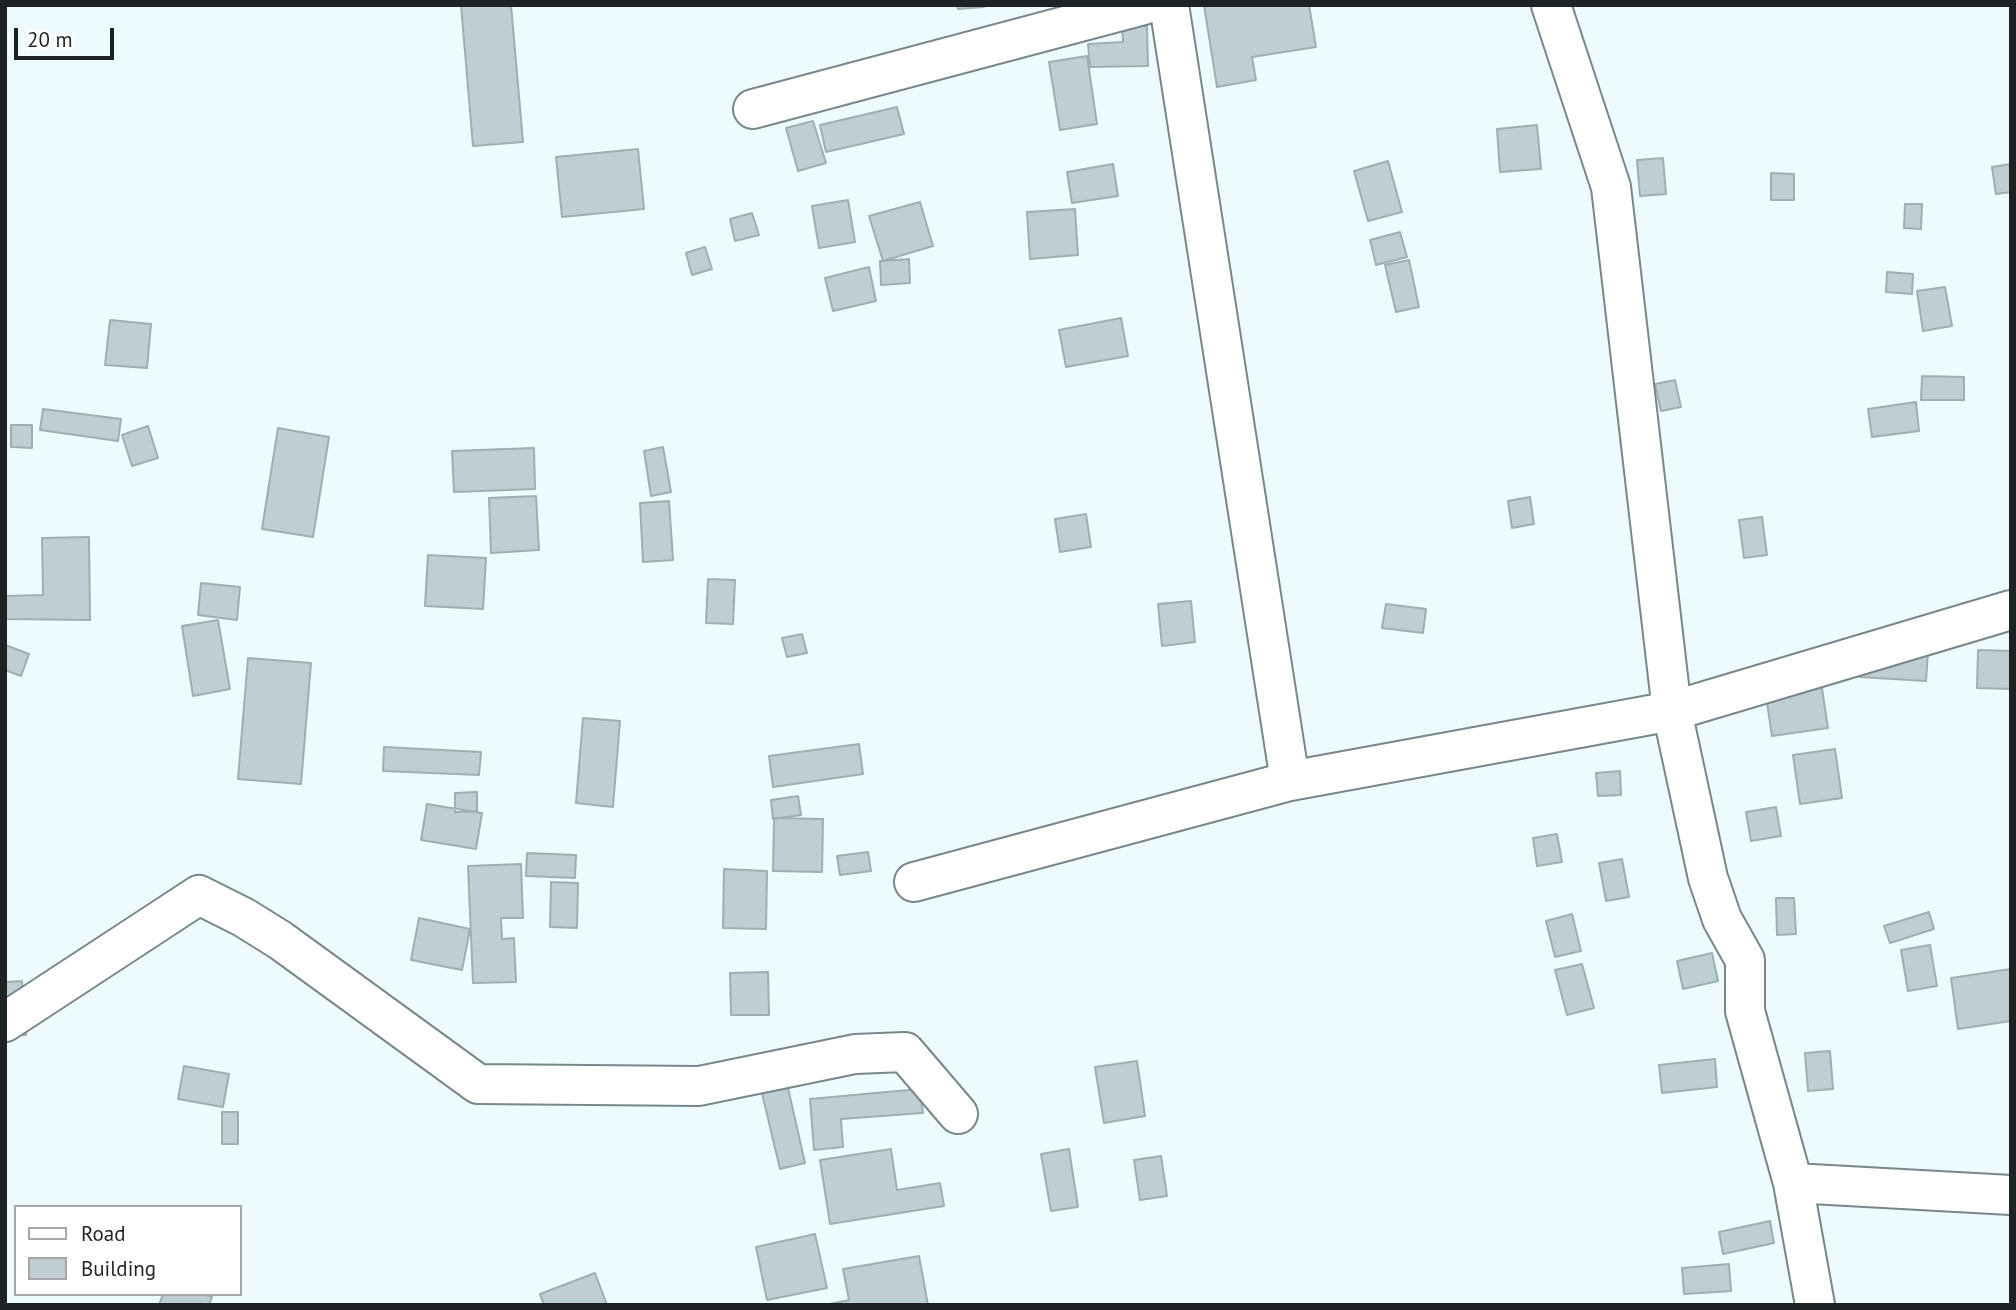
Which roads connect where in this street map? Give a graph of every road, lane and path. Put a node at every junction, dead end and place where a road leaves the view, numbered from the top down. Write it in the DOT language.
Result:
graph roads {
  1 [pos="1144,5"];
  2 [pos="1168,5"];
  3 [pos="1551,5"];
  4 [pos="752,109"];
  5 [pos="2011,610"];
  6 [pos="1672,710"];
  7 [pos="1290,781"];
  8 [pos="914,882"];
  9 [pos="5,1022"];
  10 [pos="958,1114"];
  11 [pos="1793,1183"];
  12 [pos="2011,1195"];
  13 [pos="1815,1305"];
  1 -- 4 [label="street"];
  2 -- 7 [label="street"];
  3 -- 6 [label="street"];
  5 -- 6 [label="street"];
  6 -- 7 [label="street"];
  6 -- 11 [label="street"];
  7 -- 8 [label="street"];
  9 -- 10 [label="street"];
  11 -- 12 [label="street"];
  11 -- 13 [label="street"];
}
